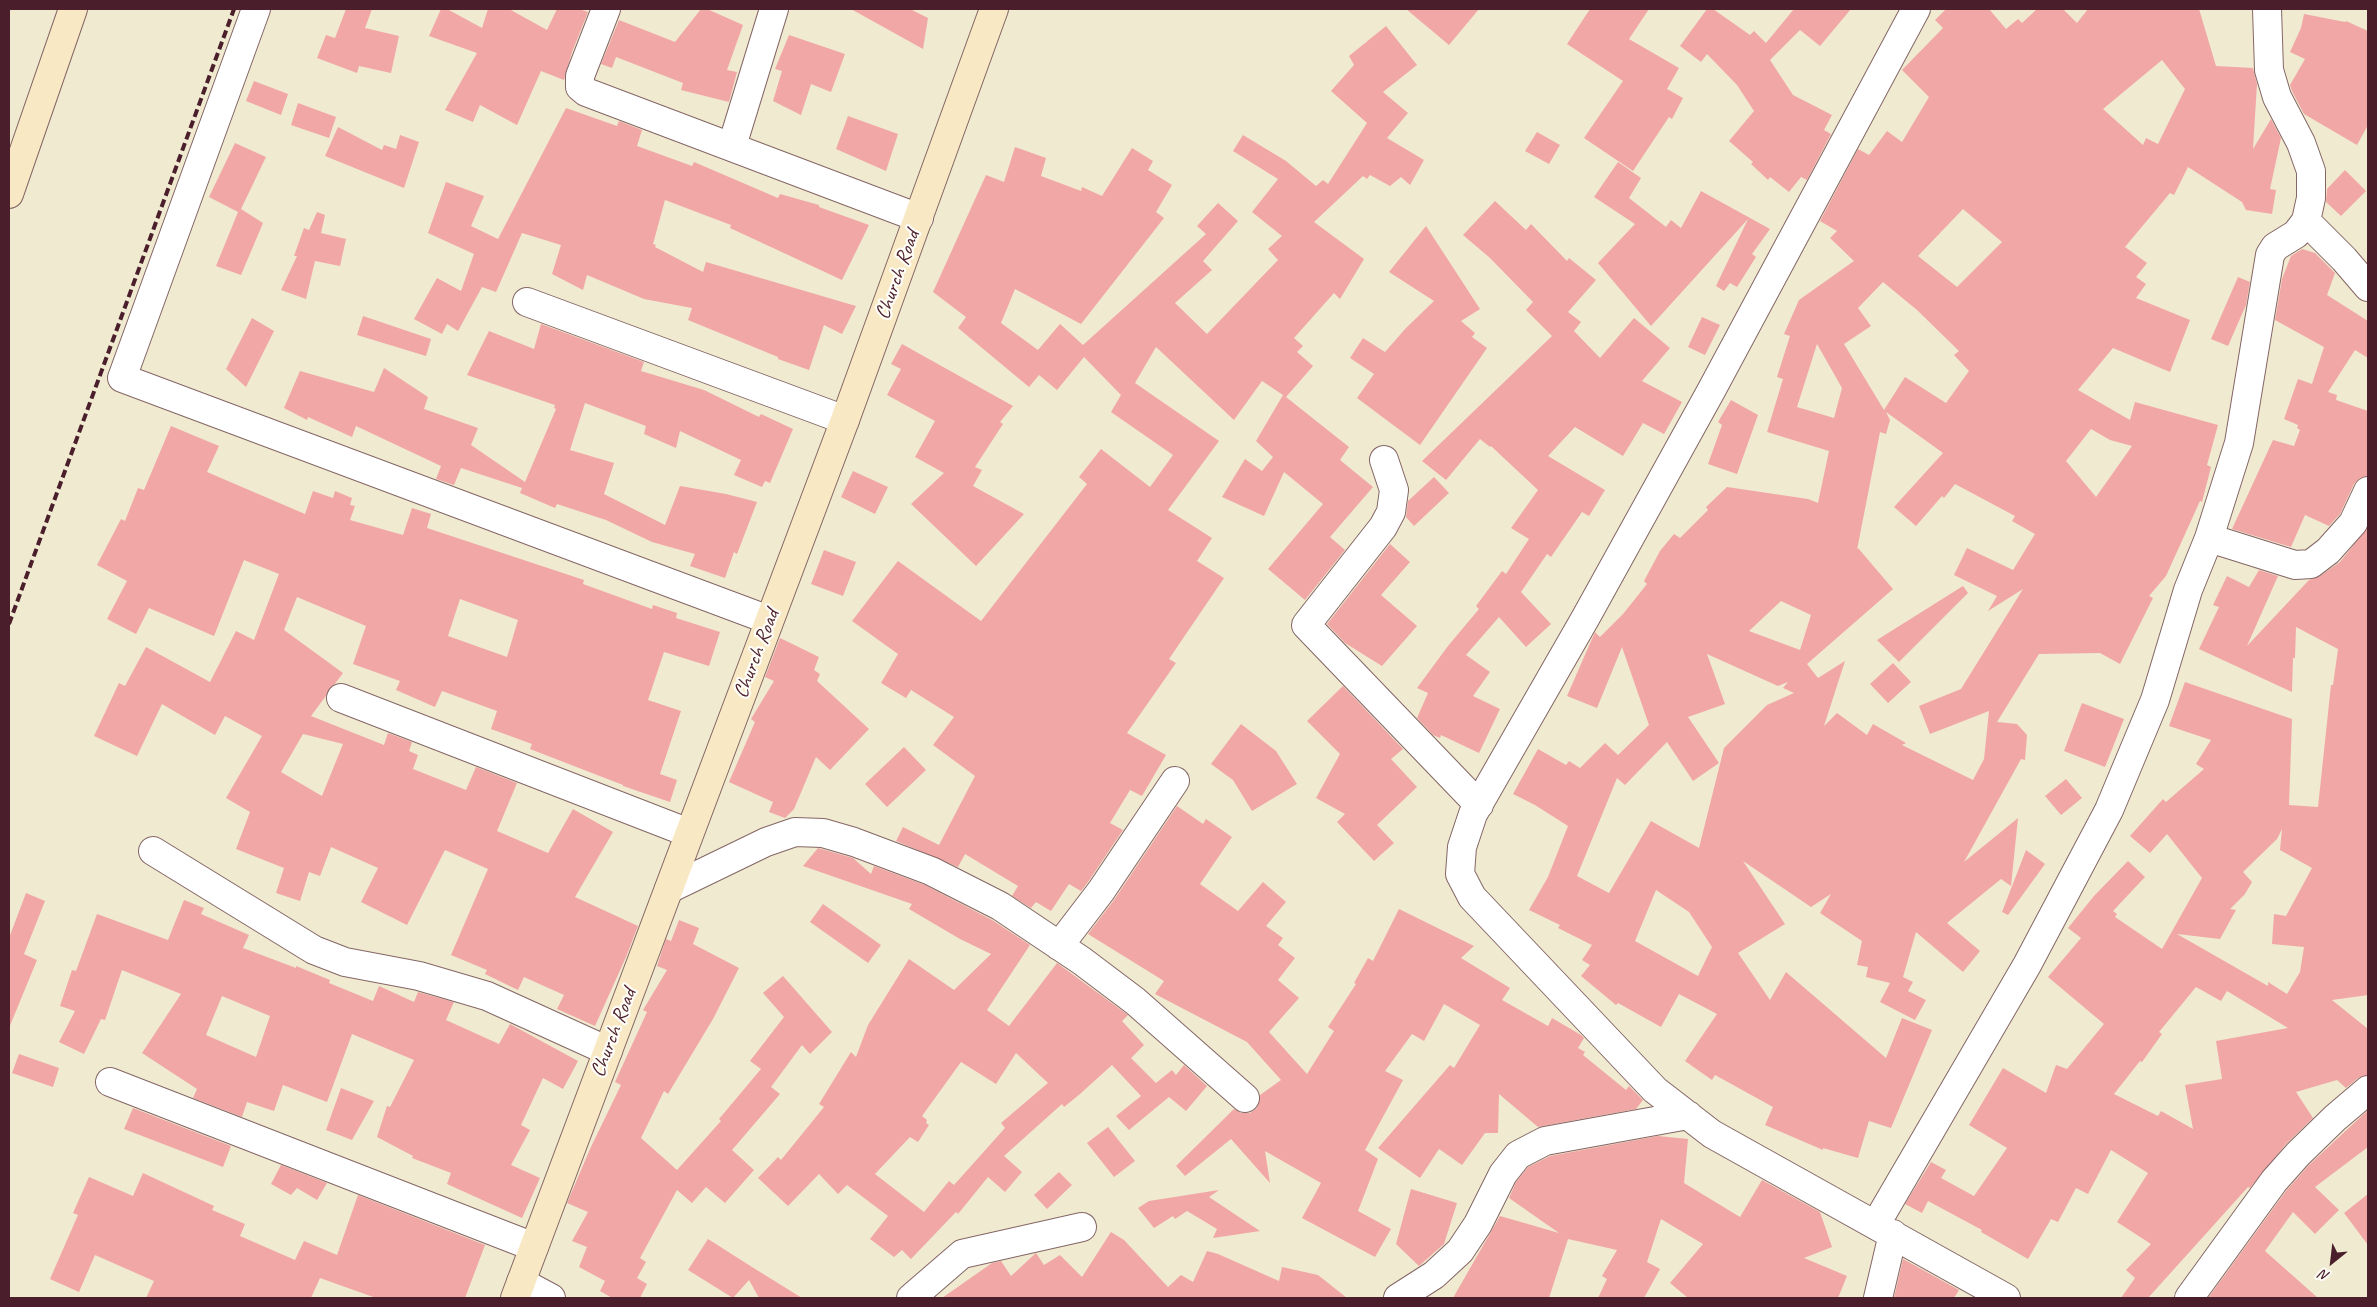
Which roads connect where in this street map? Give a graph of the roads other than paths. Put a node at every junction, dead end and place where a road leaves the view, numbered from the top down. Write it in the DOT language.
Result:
graph roads {
  1 [pos="73,9"];
  2 [pos="256,9"];
  3 [pos="606,9"];
  4 [pos="774,9"];
  5 [pos="994,9"];
  6 [pos="1916,9"];
  7 [pos="2267,9"];
  8 [pos="732,146"];
  9 [pos="9,194"];
  10 [pos="919,218"];
  11 [pos="2306,221"];
  12 [pos="2368,287"];
  13 [pos="527,302"];
  14 [pos="845,420"];
  15 [pos="1384,460"];
  16 [pos="2368,491"];
  17 [pos="2209,538"];
  18 [pos="769,620"];
  19 [pos="341,698"];
  20 [pos="1175,781"];
  21 [pos="1478,805"];
  22 [pos="689,833"];
  23 [pos="153,851"];
  24 [pos="669,889"];
  25 [pos="1059,946"];
  26 [pos="608,1051"];
  27 [pos="110,1082"];
  28 [pos="2368,1090"];
  29 [pos="1245,1098"];
  30 [pos="1688,1116"];
  31 [pos="1082,1227"];
  32 [pos="1884,1229"];
  33 [pos="534,1247"];
  34 [pos="518,1290"];
  35 [pos="550,1298"];
  36 [pos="911,1298"];
  37 [pos="1398,1298"];
  38 [pos="1878,1298"];
  39 [pos="2006,1298"];
  40 [pos="2189,1298"];
  1 -- 9 [label="street"];
  2 -- 18 [label="street"];
  3 -- 8 [label="street"];
  4 -- 8 [label="street"];
  5 -- 10 [label="street, Church Road"];
  6 -- 21 [label="street"];
  7 -- 11 [label="street"];
  8 -- 10 [label="street"];
  10 -- 14 [label="street, Church Road"];
  11 -- 12 [label="street"];
  11 -- 17 [label="street"];
  13 -- 14 [label="street"];
  14 -- 18 [label="street, Church Road"];
  15 -- 21 [label="street"];
  16 -- 17 [label="street"];
  17 -- 32 [label="street"];
  18 -- 22 [label="street, Church Road"];
  19 -- 22 [label="street"];
  20 -- 25 [label="street"];
  21 -- 30 [label="street"];
  22 -- 24 [label="street, Church Road"];
  23 -- 26 [label="street"];
  24 -- 25 [label="street"];
  24 -- 26 [label="street, Church Road"];
  25 -- 29 [label="street"];
  26 -- 33 [label="street, Church Road"];
  27 -- 33 [label="street"];
  28 -- 40 [label="street"];
  30 -- 32 [label="street"];
  30 -- 37 [label="street"];
  31 -- 36 [label="street"];
  32 -- 38 [label="street"];
  32 -- 39 [label="street"];
  33 -- 34 [label="street, Church Road"];
  34 -- 35 [label="street"];
}
